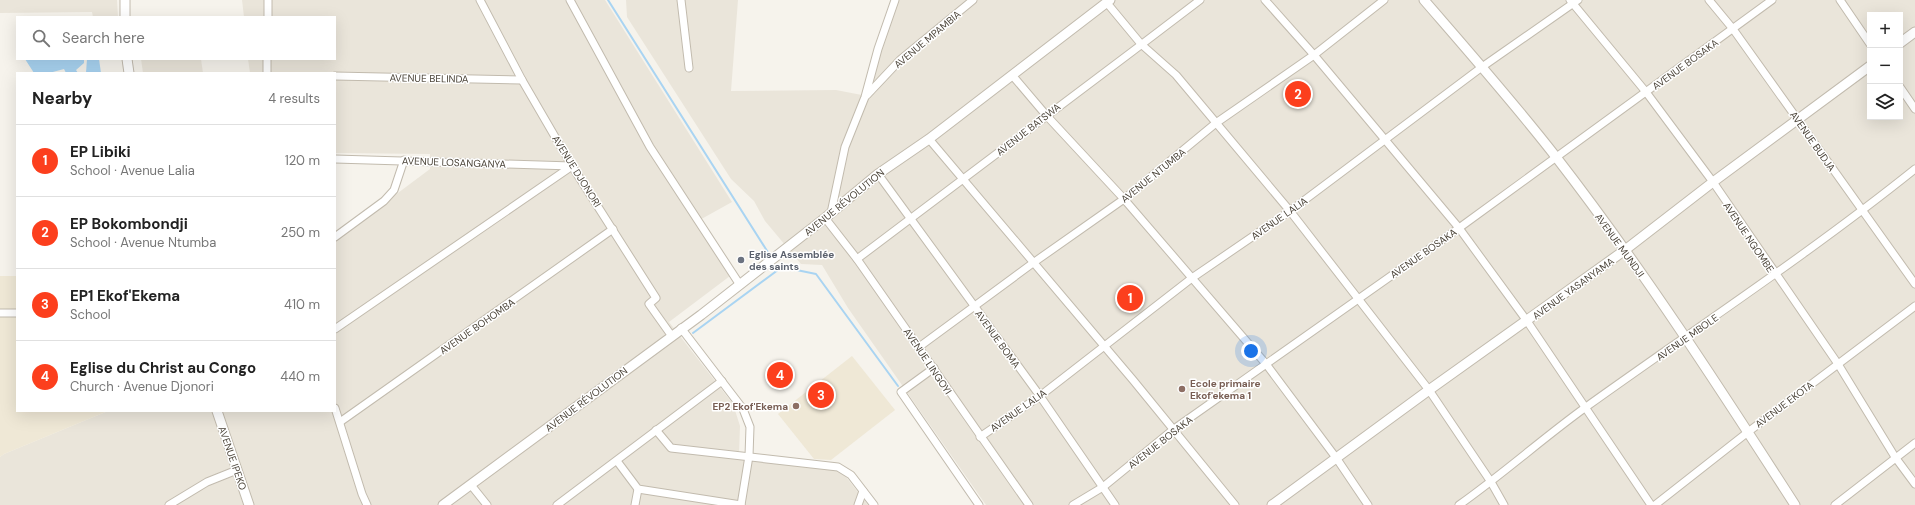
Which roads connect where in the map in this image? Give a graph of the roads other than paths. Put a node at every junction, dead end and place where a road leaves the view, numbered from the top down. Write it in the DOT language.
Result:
graph roads {
  1 [pos="125,0"];
  2 [pos="268,0"];
  3 [pos="480,0"];
  4 [pos="570,0"];
  5 [pos="681,0"];
  6 [pos="895,0"];
  7 [pos="973,0"];
  8 [pos="1200,0"];
  9 [pos="1265,0"];
  10 [pos="1384,0"];
  11 [pos="1424,0"];
  12 [pos="1709,0"];
  13 [pos="1772,0"];
  14 [pos="1840,0"];
  15 [pos="1108,1"];
  16 [pos="1574,1"];
  17 [pos="125,16"];
  18 [pos="268,16"];
  19 [pos="1733,29"];
  20 [pos="1915,32"];
  21 [pos="1867,40"];
  22 [pos="1903,41"];
  23 [pos="1141,44"];
  24 [pos="1314,56"];
  25 [pos="127,60"];
  26 [pos="267,60"];
  27 [pos="1482,67"];
  28 [pos="689,68"];
  29 [pos="1867,68"];
  30 [pos="129,72"];
  31 [pos="267,72"];
  32 [pos="1012,75"];
  33 [pos="336,76"];
  34 [pos="522,80"];
  35 [pos="1903,91"];
  36 [pos="1646,92"];
  37 [pos="865,96"];
  38 [pos="1915,109"];
  39 [pos="1046,115"];
  40 [pos="1798,119"];
  41 [pos="1216,123"];
  42 [pos="929,139"];
  43 [pos="1385,140"];
  44 [pos="1556,157"];
  45 [pos="336,159"];
  46 [pos="404,160"];
  47 [pos="572,166"];
  48 [pos="1915,169"];
  49 [pos="878,174"];
  50 [pos="964,180"];
  51 [pos="1713,182"];
  52 [pos="1124,199"];
  53 [pos="1290,211"];
  54 [pos="1863,211"];
  55 [pos="828,215"];
  56 [pos="910,218"];
  57 [pos="1459,228"];
  58 [pos="613,229"];
  59 [pos="336,236"];
  60 [pos="1625,250"];
  61 [pos="857,259"];
  62 [pos="1033,263"];
  63 [pos="1774,274"];
  64 [pos="1192,278"];
  65 [pos="1915,284"];
  66 [pos="740,285"];
  67 [pos="1358,298"];
  68 [pos="1915,306"];
  69 [pos="975,307"];
  70 [pos="0,313"];
  71 [pos="16,313"];
  72 [pos="1527,321"];
  73 [pos="336,328"];
  74 [pos="682,328"];
  75 [pos="671,335"];
  76 [pos="1686,338"];
  77 [pos="1104,346"];
  78 [pos="919,347"];
  79 [pos="1266,364"];
  80 [pos="1838,364"];
  81 [pos="934,368"];
  82 [pos="722,381"];
  83 [pos="1429,390"];
  84 [pos="1040,396"];
  85 [pos="1585,407"];
  86 [pos="336,411"];
  87 [pos="217,412"];
  88 [pos="340,422"];
  89 [pos="1174,429"];
  90 [pos="656,430"];
  91 [pos="1748,432"];
  92 [pos="980,437"];
  93 [pos="1915,442"];
  94 [pos="749,456"];
  95 [pos="1896,457"];
  96 [pos="1337,459"];
  97 [pos="617,461"];
  98 [pos="237,470"];
  99 [pos="1491,482"];
  100 [pos="1915,484"];
  101 [pos="471,485"];
  102 [pos="1103,487"];
  103 [pos="638,489"];
  104 [pos="864,492"];
  105 [pos="169,505"];
  106 [pos="249,505"];
  107 [pos="367,505"];
  108 [pos="443,505"];
  109 [pos="488,505"];
  110 [pos="559,505"];
  111 [pos="635,505"];
  112 [pos="741,505"];
  113 [pos="858,505"];
  114 [pos="874,505"];
  115 [pos="979,505"];
  116 [pos="1029,505"];
  117 [pos="1073,505"];
  118 [pos="1115,505"];
  119 [pos="1235,505"];
  120 [pos="1272,505"];
  121 [pos="1368,505"];
  122 [pos="1459,505"];
  123 [pos="1504,505"];
  124 [pos="1651,505"];
  125 [pos="1655,505"];
  126 [pos="1795,505"];
  127 [pos="1835,505"];
  1 -- 17 [label="street"];
  2 -- 18 [label="street"];
  3 -- 34 [label="street, AVENUE DJONORI"];
  4 -- 66 [label="street"];
  5 -- 28 [label="street"];
  6 -- 37 [label="street"];
  7 -- 37 [label="street, AVENUE MPAMBIA"];
  8 -- 23 [label="street, AVENUE BATSWA"];
  9 -- 24 [label="street"];
  10 -- 24 [label="street, AVENUE NTUMBA"];
  11 -- 27 [label="street, AVENUE MUNDJI"];
  12 -- 19 [label="street, AVENUE BUDJA"];
  13 -- 19 [label="street, AVENUE BOSAKA"];
  14 -- 21 [label="street"];
  15 -- 23 [label="street"];
  15 -- 32 [label="street, AVENUE RÉVOLUTION"];
  16 -- 27 [label="street, AVENUE LALIA"];
  16 -- 36 [label="street, AVENUE NGOMBE"];
  19 -- 36 [label="street, AVENUE BOSAKA"];
  19 -- 40 [label="street, AVENUE BUDJA"];
  20 -- 22 [label="street"];
  23 -- 39 [label="street, AVENUE BATSWA"];
  23 -- 41 [label="street"];
  24 -- 41 [label="street, AVENUE NTUMBA"];
  24 -- 43 [label="street"];
  25 -- 30 [label="street"];
  26 -- 31 [label="street"];
  27 -- 43 [label="street, AVENUE LALIA"];
  27 -- 44 [label="street, AVENUE MUNDJI"];
  29 -- 40 [label="street, AVENUE YASANYAMA"];
  32 -- 39 [label="street"];
  32 -- 42 [label="street, AVENUE RÉVOLUTION"];
  33 -- 34 [label="street, AVENUE BELINDA"];
  34 -- 47 [label="street, AVENUE DJONORI"];
  35 -- 38 [label="street"];
  36 -- 44 [label="street, AVENUE BOSAKA"];
  36 -- 51 [label="street, AVENUE NGOMBE"];
  37 -- 55 [label="street"];
  39 -- 50 [label="street, AVENUE BATSWA"];
  39 -- 52 [label="street"];
  40 -- 51 [label="street, AVENUE YASANYAMA"];
  40 -- 54 [label="street, AVENUE BUDJA"];
  41 -- 52 [label="street, AVENUE NTUMBA"];
  41 -- 53 [label="street"];
  42 -- 49 [label="street, AVENUE RÉVOLUTION"];
  42 -- 50 [label="street"];
  43 -- 53 [label="street, AVENUE LALIA"];
  43 -- 57 [label="street"];
  44 -- 57 [label="street, AVENUE BOSAKA"];
  44 -- 60 [label="street, AVENUE MUNDJI"];
  45 -- 46 [label="street, AVENUE LOSANGANYA"];
  46 -- 47 [label="street, AVENUE LOSANGANYA"];
  46 -- 59 [label="street"];
  47 -- 58 [label="street, AVENUE DJONORI"];
  47 -- 73 [label="street"];
  48 -- 54 [label="street, AVENUE MBOLE"];
  49 -- 55 [label="street, AVENUE RÉVOLUTION"];
  49 -- 56 [label="street, AVENUE BOMA"];
  50 -- 56 [label="street, AVENUE BATSWA"];
  50 -- 62 [label="street"];
  51 -- 60 [label="street, AVENUE YASANYAMA"];
  51 -- 63 [label="street, AVENUE NGOMBE"];
  52 -- 62 [label="street, AVENUE NTUMBA"];
  52 -- 64 [label="street"];
  53 -- 64 [label="street, AVENUE LALIA"];
  53 -- 67 [label="street"];
  54 -- 63 [label="street, AVENUE MBOLE"];
  54 -- 65 [label="street, AVENUE BUDJA"];
  55 -- 61 [label="street, AVENUE LINGOYI"];
  55 -- 66 [label="street, AVENUE RÉVOLUTION"];
  56 -- 61 [label="street, AVENUE BATSWA"];
  56 -- 69 [label="street, AVENUE BOMA"];
  57 -- 67 [label="street, AVENUE BOSAKA"];
  57 -- 72 [label="street"];
  58 -- 75 [label="street, AVENUE DJONORI"];
  58 -- 88 [label="street, AVENUE BOHOMBA"];
  60 -- 72 [label="street, AVENUE YASANYAMA"];
  60 -- 76 [label="street, AVENUE MUNDJI"];
  61 -- 78 [label="street, AVENUE LINGOYI"];
  62 -- 69 [label="street, AVENUE NTUMBA"];
  62 -- 77 [label="street"];
  63 -- 76 [label="street, AVENUE MBOLE"];
  63 -- 80 [label="street, AVENUE NGOMBE"];
  64 -- 77 [label="street, AVENUE LALIA"];
  64 -- 79 [label="street"];
  66 -- 74 [label="street, AVENUE RÉVOLUTION"];
  67 -- 79 [label="street, AVENUE BOSAKA"];
  67 -- 83 [label="street"];
  68 -- 80 [label="street, AVENUE EKOTA"];
  69 -- 78 [label="street, AVENUE NTUMBA"];
  69 -- 84 [label="street, AVENUE BOMA"];
  70 -- 71 [label="street"];
  72 -- 83 [label="street, AVENUE YASANYAMA"];
  72 -- 85 [label="street"];
  74 -- 75 [label="street, AVENUE RÉVOLUTION"];
  74 -- 82 [label="street"];
  75 -- 101 [label="street, AVENUE RÉVOLUTION"];
  76 -- 85 [label="street, AVENUE MBOLE"];
  76 -- 91 [label="street, AVENUE MUNDJI"];
  77 -- 84 [label="street, AVENUE LALIA"];
  77 -- 89 [label="street"];
  78 -- 81 [label="street, AVENUE LINGOYI"];
  79 -- 89 [label="street, AVENUE BOSAKA"];
  79 -- 96 [label="street"];
  80 -- 91 [label="street, AVENUE EKOTA"];
  80 -- 95 [label="street, AVENUE NGOMBE"];
  81 -- 92 [label="street, AVENUE LINGOYI"];
  81 -- 115 [label="street"];
  82 -- 90 [label="street"];
  82 -- 94 [label="street"];
  83 -- 96 [label="street, AVENUE YASANYAMA"];
  83 -- 99 [label="street"];
  84 -- 92 [label="street, AVENUE LALIA"];
  84 -- 102 [label="street, AVENUE BOMA"];
  85 -- 99 [label="street, AVENUE MBOLE"];
  85 -- 124 [label="street"];
  86 -- 88 [label="street"];
  87 -- 98 [label="street, AVENUE IPEKO"];
  88 -- 107 [label="street"];
  89 -- 102 [label="street, AVENUE BOSAKA"];
  89 -- 119 [label="street"];
  90 -- 94 [label="street"];
  90 -- 97 [label="street"];
  91 -- 125 [label="street, AVENUE EKOTA"];
  91 -- 126 [label="street, AVENUE MUNDJI"];
  92 -- 116 [label="street, AVENUE LINGOYI"];
  93 -- 95 [label="street"];
  94 -- 104 [label="street"];
  94 -- 112 [label="street"];
  95 -- 100 [label="street, AVENUE NGOMBE"];
  95 -- 127 [label="street"];
  96 -- 120 [label="street, AVENUE YASANYAMA"];
  96 -- 121 [label="street"];
  97 -- 103 [label="street"];
  97 -- 110 [label="street"];
  98 -- 105 [label="street"];
  98 -- 106 [label="street, AVENUE IPEKO"];
  99 -- 122 [label="street, AVENUE MBOLE"];
  99 -- 123 [label="street"];
  101 -- 108 [label="street, AVENUE RÉVOLUTION"];
  101 -- 109 [label="street"];
  102 -- 117 [label="street, AVENUE BOSAKA"];
  102 -- 118 [label="street, AVENUE BOMA"];
  103 -- 111 [label="street"];
  103 -- 112 [label="street"];
  104 -- 113 [label="street"];
  104 -- 114 [label="street"];
}
